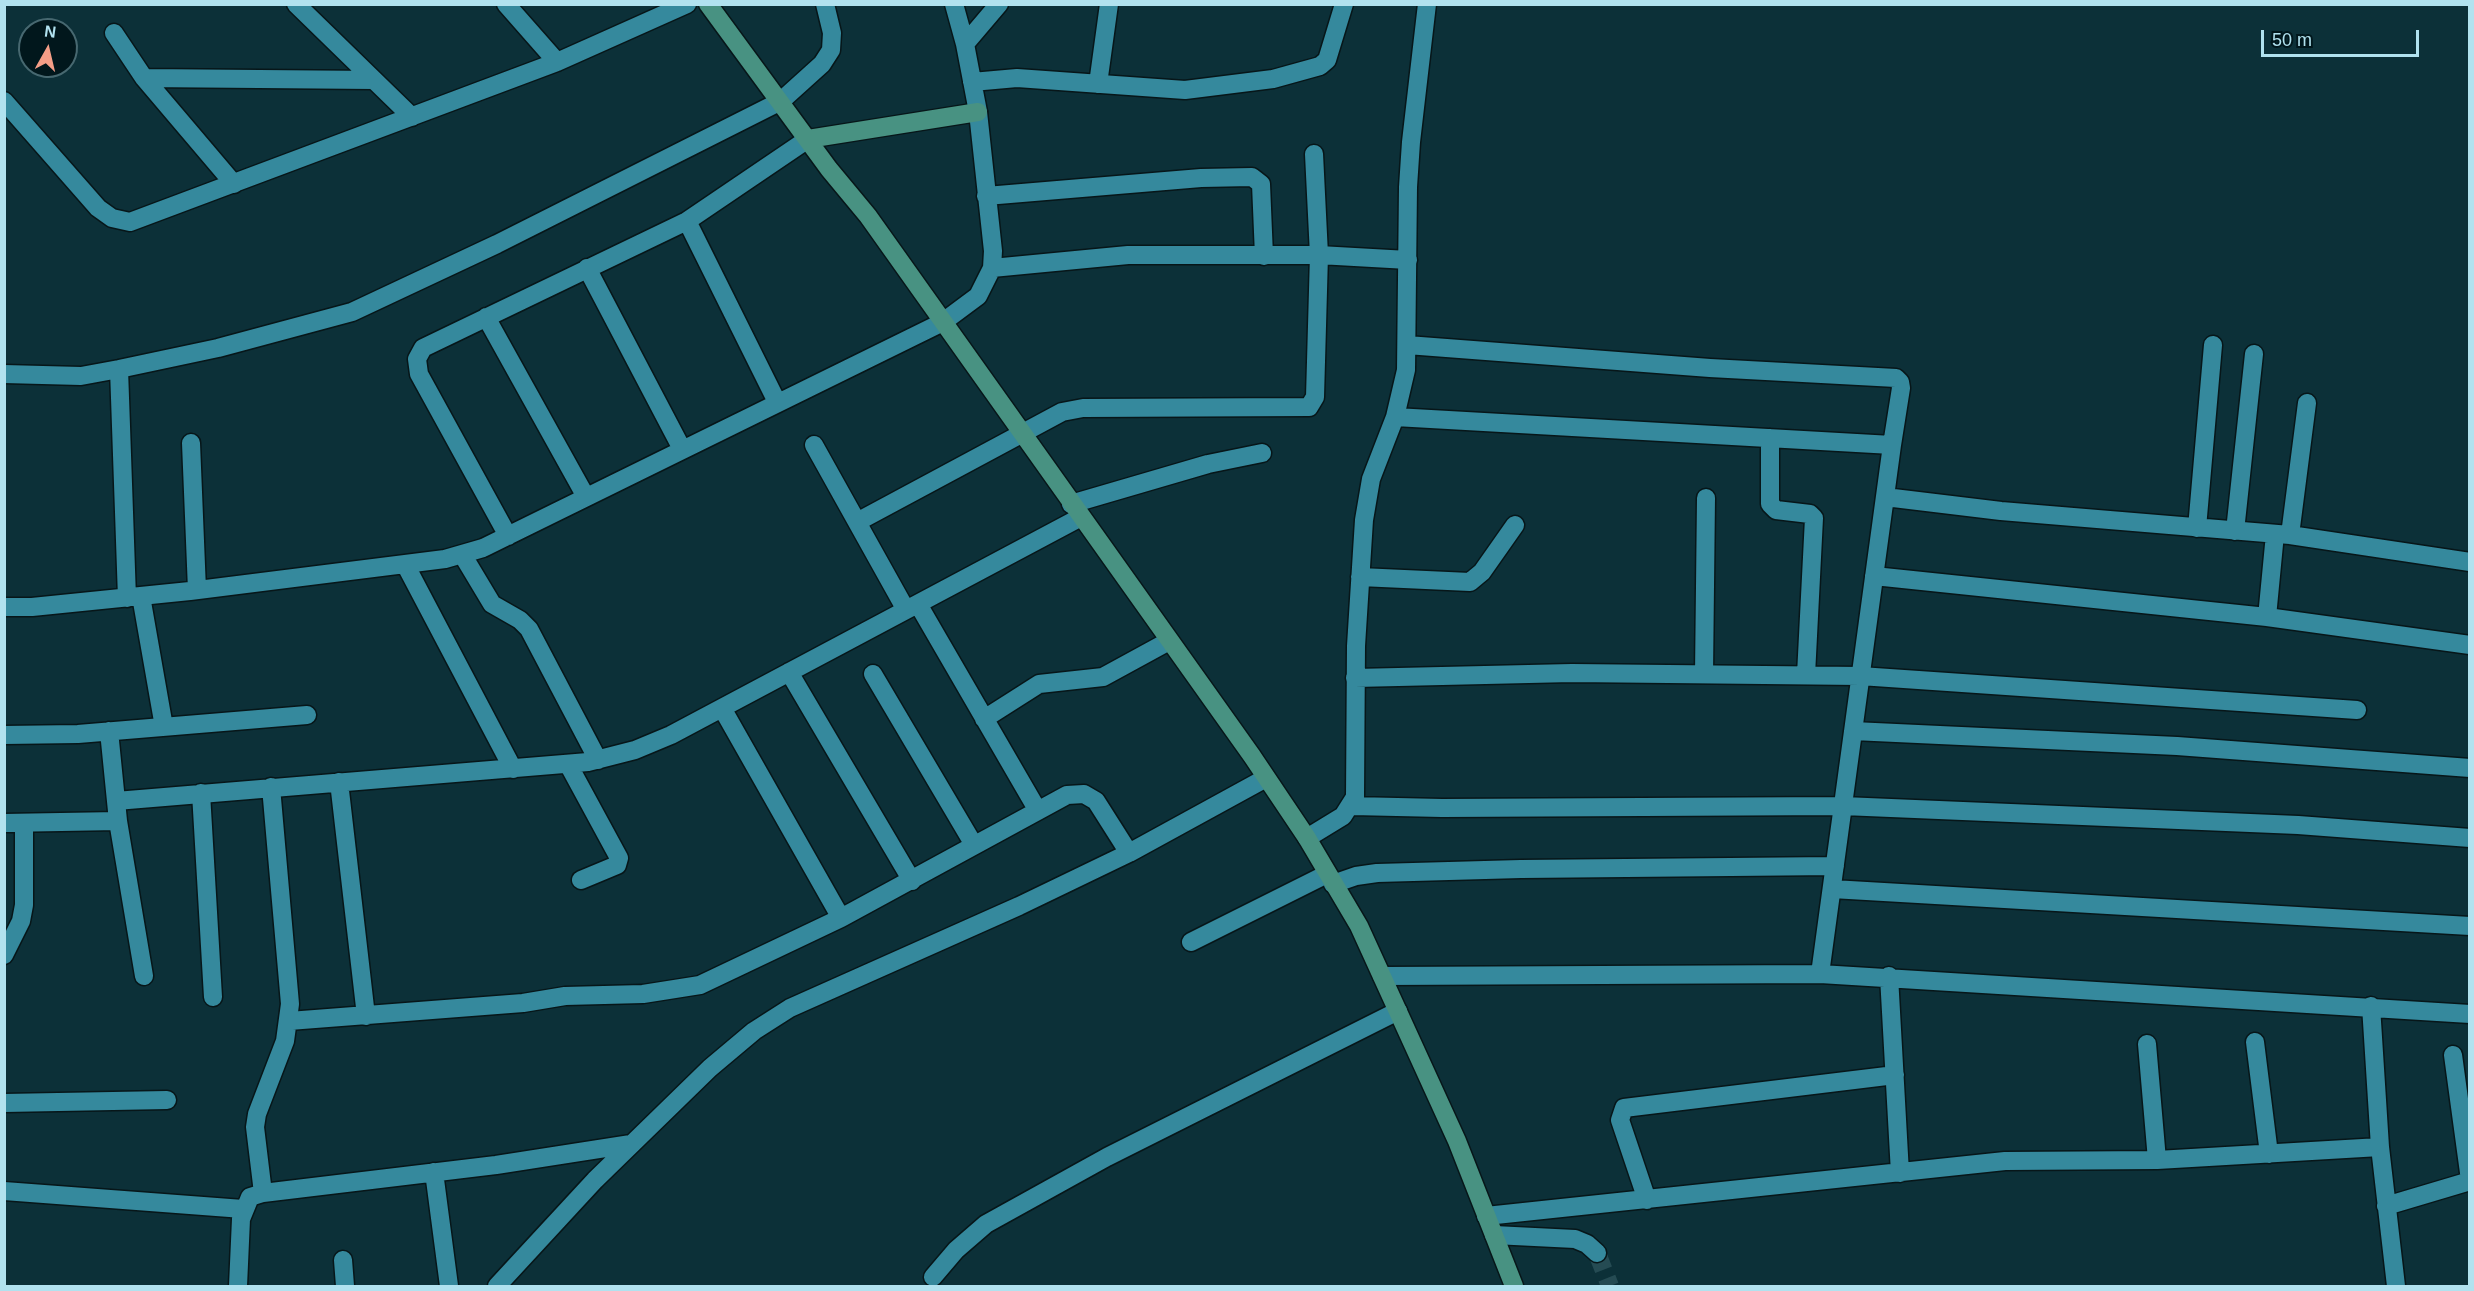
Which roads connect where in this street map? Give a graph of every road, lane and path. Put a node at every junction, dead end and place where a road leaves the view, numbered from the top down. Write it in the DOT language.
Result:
graph roads {
  1 [pos="296,4"];
  2 [pos="506,4"];
  3 [pos="687,4"];
  4 [pos="708,4"];
  5 [pos="825,4"];
  6 [pos="954,4"];
  7 [pos="999,4"];
  8 [pos="1109,4"];
  9 [pos="1344,4"];
  10 [pos="1428,4"];
  11 [pos="114,33"];
  12 [pos="965,44"];
  13 [pos="557,62"];
  14 [pos="144,78"];
  15 [pos="374,81"];
  16 [pos="972,82"];
  17 [pos="1098,84"];
  18 [pos="4,101"];
  19 [pos="781,101"];
  20 [pos="978,112"];
  21 [pos="412,117"];
  22 [pos="808,139"];
  23 [pos="1314,154"];
  24 [pos="234,184"];
  25 [pos="986,196"];
  26 [pos="687,221"];
  27 [pos="1319,255"];
  28 [pos="1264,256"];
  29 [pos="1408,260"];
  30 [pos="587,268"];
  31 [pos="992,268"];
  32 [pos="486,316"];
  33 [pos="943,322"];
  34 [pos="1407,345"];
  35 [pos="2213,345"];
  36 [pos="2254,354"];
  37 [pos="119,369"];
  38 [pos="4,375"];
  39 [pos="777,402"];
  40 [pos="2307,403"];
  41 [pos="1395,417"];
  42 [pos="1020,432"];
  43 [pos="1770,438"];
  44 [pos="191,443"];
  45 [pos="814,445"];
  46 [pos="1892,445"];
  47 [pos="682,449"];
  48 [pos="1262,453"];
  49 [pos="586,497"];
  50 [pos="1885,497"];
  51 [pos="1706,498"];
  52 [pos="1076,511"];
  53 [pos="857,522"];
  54 [pos="1515,525"];
  55 [pos="2197,528"];
  56 [pos="2235,531"];
  57 [pos="2282,535"];
  58 [pos="508,536"];
  59 [pos="462,554"];
  60 [pos="2469,562"];
  61 [pos="405,564"];
  62 [pos="1874,576"];
  63 [pos="1360,577"];
  64 [pos="197,590"];
  65 [pos="134,597"];
  66 [pos="4,607"];
  67 [pos="912,607"];
  68 [pos="2267,617"];
  69 [pos="1169,641"];
  70 [pos="2469,645"];
  71 [pos="789,672"];
  72 [pos="873,674"];
  73 [pos="1704,674"];
  74 [pos="1806,675"];
  75 [pos="1860,676"];
  76 [pos="1355,678"];
  77 [pos="722,708"];
  78 [pos="2358,710"];
  79 [pos="307,715"];
  80 [pos="984,719"];
  81 [pos="164,727"];
  82 [pos="109,731"];
  83 [pos="1853,731"];
  84 [pos="4,735"];
  85 [pos="598,760"];
  86 [pos="568,764"];
  87 [pos="513,768"];
  88 [pos="2469,768"];
  89 [pos="1266,778"];
  90 [pos="339,782"];
  91 [pos="271,787"];
  92 [pos="201,793"];
  93 [pos="116,801"];
  94 [pos="1352,806"];
  95 [pos="1843,806"];
  96 [pos="1038,811"];
  97 [pos="118,821"];
  98 [pos="4,823"];
  99 [pos="24,823"];
  100 [pos="1307,838"];
  101 [pos="2469,838"];
  102 [pos="974,845"];
  103 [pos="1129,853"];
  104 [pos="1835,866"];
  105 [pos="1330,879"];
  106 [pos="581,880"];
  107 [pos="912,880"];
  108 [pos="1832,889"];
  109 [pos="842,918"];
  110 [pos="2469,926"];
  111 [pos="1191,942"];
  112 [pos="5,954"];
  113 [pos="1820,974"];
  114 [pos="144,976"];
  115 [pos="1382,976"];
  116 [pos="1889,976"];
  117 [pos="213,997"];
  118 [pos="2371,1006"];
  119 [pos="1398,1011"];
  120 [pos="2469,1014"];
  121 [pos="366,1016"];
  122 [pos="289,1021"];
  123 [pos="2255,1042"];
  124 [pos="2147,1044"];
  125 [pos="2452,1055"];
  126 [pos="1895,1075"];
  127 [pos="167,1100"];
  128 [pos="4,1103"];
  129 [pos="631,1144"];
  130 [pos="2380,1147"];
  131 [pos="2269,1154"];
  132 [pos="2157,1160"];
  133 [pos="435,1172"];
  134 [pos="1900,1173"];
  135 [pos="2469,1180"];
  136 [pos="4,1191"];
  137 [pos="263,1193"];
  138 [pos="1647,1200"];
  139 [pos="2386,1206"];
  140 [pos="243,1209"];
  141 [pos="1486,1216"];
  142 [pos="1494,1235"];
  143 [pos="1597,1252"];
  144 [pos="343,1260"];
  145 [pos="933,1277"];
  146 [pos="238,1287"];
  147 [pos="345,1287"];
  148 [pos="449,1287"];
  149 [pos="497,1287"];
  150 [pos="1514,1287"];
  151 [pos="2396,1287"];
  1 -- 15 [label="street"];
  2 -- 13 [label="street"];
  3 -- 13 [label="street"];
  4 -- 19 [label="main road"];
  5 -- 19 [label="street"];
  6 -- 12 [label="street"];
  7 -- 12 [label="street"];
  8 -- 17 [label="street"];
  9 -- 17 [label="street"];
  10 -- 29 [label="street"];
  11 -- 14 [label="street"];
  12 -- 16 [label="street"];
  13 -- 21 [label="street"];
  14 -- 15 [label="street"];
  14 -- 24 [label="street"];
  15 -- 21 [label="street"];
  16 -- 17 [label="street"];
  16 -- 20 [label="street"];
  18 -- 24 [label="street"];
  19 -- 22 [label="main road"];
  19 -- 37 [label="street"];
  20 -- 22 [label="main road"];
  20 -- 25 [label="street"];
  21 -- 24 [label="street"];
  22 -- 26 [label="street"];
  22 -- 33 [label="main road"];
  23 -- 27 [label="street"];
  25 -- 28 [label="street"];
  25 -- 31 [label="street"];
  26 -- 30 [label="street"];
  26 -- 39 [label="street"];
  27 -- 28 [label="street"];
  27 -- 29 [label="street"];
  27 -- 42 [label="street"];
  28 -- 31 [label="street"];
  29 -- 34 [label="street"];
  30 -- 32 [label="street"];
  30 -- 47 [label="street"];
  31 -- 33 [label="street"];
  32 -- 49 [label="street"];
  32 -- 58 [label="street"];
  33 -- 39 [label="street"];
  33 -- 42 [label="main road"];
  34 -- 41 [label="street"];
  34 -- 46 [label="street"];
  35 -- 55 [label="street"];
  36 -- 56 [label="street"];
  37 -- 38 [label="street"];
  37 -- 65 [label="street"];
  39 -- 47 [label="street"];
  40 -- 57 [label="street"];
  41 -- 43 [label="street"];
  41 -- 63 [label="street"];
  42 -- 52 [label="main road"];
  42 -- 53 [label="street"];
  43 -- 46 [label="street"];
  43 -- 74 [label="street"];
  44 -- 64 [label="street"];
  45 -- 53 [label="street"];
  46 -- 50 [label="street"];
  47 -- 49 [label="street"];
  48 -- 52 [label="street"];
  49 -- 58 [label="street"];
  50 -- 55 [label="street"];
  50 -- 62 [label="street"];
  51 -- 73 [label="street"];
  52 -- 67 [label="street"];
  52 -- 69 [label="main road"];
  53 -- 67 [label="street"];
  54 -- 63 [label="street"];
  55 -- 56 [label="street"];
  56 -- 57 [label="street"];
  57 -- 60 [label="street"];
  57 -- 68 [label="street"];
  58 -- 59 [label="street"];
  59 -- 61 [label="street"];
  59 -- 85 [label="street"];
  61 -- 64 [label="street"];
  61 -- 87 [label="street"];
  62 -- 68 [label="street"];
  62 -- 75 [label="street"];
  63 -- 76 [label="street"];
  64 -- 65 [label="street"];
  65 -- 66 [label="street"];
  65 -- 81 [label="street"];
  67 -- 71 [label="street"];
  67 -- 80 [label="street"];
  68 -- 70 [label="street"];
  69 -- 80 [label="street"];
  69 -- 89 [label="main road"];
  71 -- 77 [label="street"];
  71 -- 107 [label="street"];
  72 -- 102 [label="street"];
  73 -- 74 [label="street"];
  73 -- 76 [label="street"];
  74 -- 75 [label="street"];
  75 -- 78 [label="street"];
  75 -- 83 [label="street"];
  76 -- 94 [label="street"];
  77 -- 85 [label="street"];
  77 -- 109 [label="street"];
  79 -- 81 [label="street"];
  80 -- 96 [label="street"];
  81 -- 82 [label="street"];
  82 -- 84 [label="street"];
  82 -- 93 [label="street"];
  83 -- 88 [label="street"];
  83 -- 95 [label="street"];
  85 -- 86 [label="street"];
  86 -- 87 [label="street"];
  86 -- 106 [label="street"];
  87 -- 90 [label="street"];
  89 -- 100 [label="main road"];
  89 -- 103 [label="street"];
  90 -- 91 [label="street"];
  90 -- 121 [label="street"];
  91 -- 92 [label="street"];
  91 -- 122 [label="street"];
  92 -- 93 [label="street"];
  92 -- 117 [label="street"];
  93 -- 97 [label="street"];
  94 -- 95 [label="street"];
  94 -- 100 [label="street"];
  95 -- 101 [label="street"];
  95 -- 104 [label="street"];
  96 -- 102 [label="street"];
  96 -- 103 [label="street"];
  97 -- 99 [label="street"];
  97 -- 114 [label="street"];
  98 -- 99 [label="street"];
  99 -- 112 [label="street"];
  100 -- 105 [label="main road"];
  102 -- 107 [label="street"];
  103 -- 129 [label="street"];
  104 -- 105 [label="street"];
  104 -- 108 [label="street"];
  105 -- 111 [label="street"];
  105 -- 115 [label="main road"];
  107 -- 109 [label="street"];
  108 -- 110 [label="street"];
  108 -- 113 [label="street"];
  109 -- 121 [label="street"];
  113 -- 115 [label="street"];
  113 -- 116 [label="street"];
  115 -- 119 [label="main road"];
  116 -- 118 [label="street"];
  116 -- 126 [label="street"];
  118 -- 120 [label="street"];
  118 -- 130 [label="street"];
  119 -- 141 [label="main road"];
  119 -- 145 [label="street"];
  121 -- 122 [label="street"];
  122 -- 137 [label="street"];
  123 -- 131 [label="street"];
  124 -- 132 [label="street"];
  125 -- 135 [label="street"];
  126 -- 134 [label="street"];
  126 -- 138 [label="street"];
  127 -- 128 [label="street"];
  129 -- 133 [label="street"];
  129 -- 149 [label="street"];
  130 -- 131 [label="street"];
  130 -- 139 [label="street"];
  131 -- 132 [label="street"];
  132 -- 134 [label="street"];
  133 -- 137 [label="street"];
  133 -- 148 [label="street"];
  134 -- 138 [label="street"];
  135 -- 139 [label="street"];
  136 -- 140 [label="street"];
  137 -- 140 [label="street"];
  138 -- 141 [label="street"];
  139 -- 151 [label="street"];
  140 -- 146 [label="street"];
  141 -- 142 [label="main road"];
  142 -- 143 [label="street"];
  142 -- 150 [label="main road"];
  144 -- 147 [label="street"];
}
